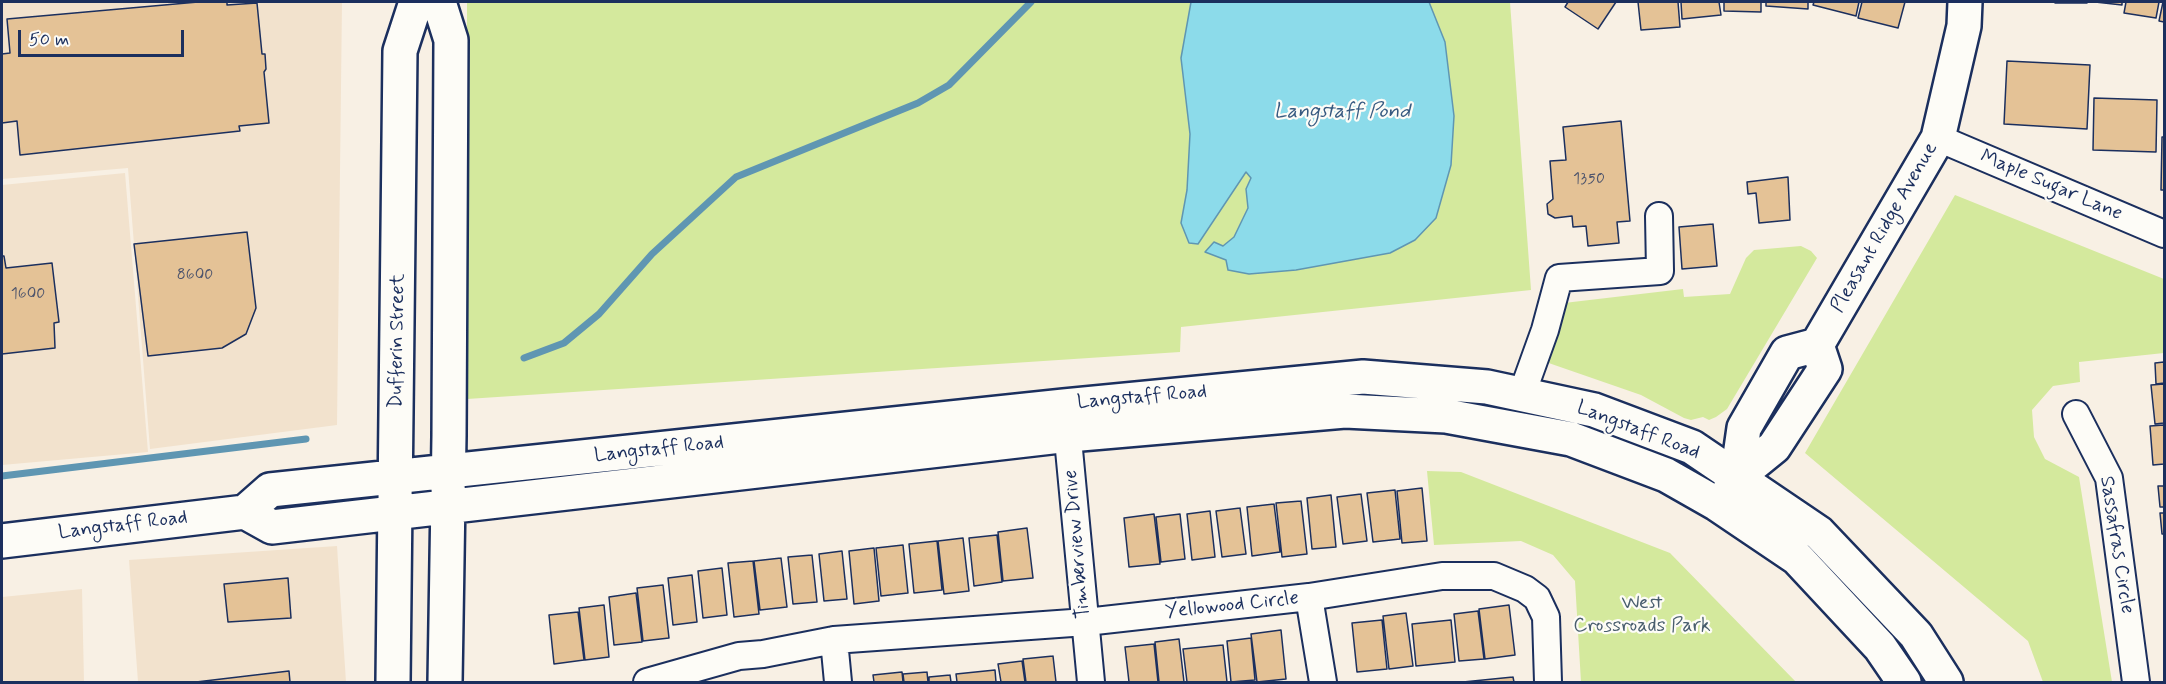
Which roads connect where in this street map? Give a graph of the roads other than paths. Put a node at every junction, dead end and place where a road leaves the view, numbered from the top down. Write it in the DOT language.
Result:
graph roads {
  1 [pos="416,2"];
  2 [pos="439,2"];
  3 [pos="1965,2"];
  4 [pos="1938,138"];
  5 [pos="1659,216"];
  6 [pos="2164,234"];
  7 [pos="1522,394"];
  8 [pos="2076,414"];
  9 [pos="1066,420"];
  10 [pos="448,472"];
  11 [pos="396,474"];
  12 [pos="1737,477"];
  13 [pos="1717,504"];
  14 [pos="448,505"];
  15 [pos="396,511"];
  16 [pos="245,512"];
  17 [pos="2,541"];
  18 [pos="1309,597"];
  19 [pos="1086,622"];
  20 [pos="834,640"];
  21 [pos="393,682"];
  22 [pos="445,682"];
  23 [pos="647,682"];
  24 [pos="838,682"];
  25 [pos="1091,682"];
  26 [pos="1323,682"];
  27 [pos="1548,682"];
  28 [pos="1904,682"];
  29 [pos="1946,682"];
  30 [pos="2136,682"];
  1 -- 11 [label="main road, Dufferin Street"];
  2 -- 10 [label="main road"];
  3 -- 4 [label="main road, Pleasant Ridge Avenue"];
  4 -- 6 [label="street, Maple Sugar Lane"];
  4 -- 12 [label="main road, Pleasant Ridge Avenue"];
  5 -- 7 [label="street"];
  7 -- 9 [label="main road, Langstaff Road"];
  7 -- 12 [label="main road, Langstaff Road"];
  8 -- 30 [label="street, Sassafras Circle"];
  9 -- 10 [label="main road, Langstaff Road"];
  9 -- 13 [label="main road, Langstaff Road"];
  9 -- 14 [label="main road, Langstaff Road"];
  9 -- 19 [label="street, Timberview Drive"];
  10 -- 11 [label="main road, Langstaff Road"];
  10 -- 14 [label="main road"];
  11 -- 15 [label="main road, Dufferin Street"];
  11 -- 16 [label="main road, Langstaff Road"];
  12 -- 13 [label="main road, Pleasant Ridge Avenue"];
  12 -- 29 [label="main road, Langstaff Road"];
  13 -- 28 [label="main road, Langstaff Road"];
  14 -- 15 [label="main road, Langstaff Road"];
  14 -- 22 [label="main road"];
  15 -- 16 [label="main road, Langstaff Road"];
  15 -- 21 [label="main road, Dufferin Street"];
  16 -- 17 [label="main road, Langstaff Road"];
  18 -- 19 [label="street, Yellowood Circle"];
  18 -- 26 [label="street"];
  18 -- 27 [label="street, Yellowood Circle"];
  19 -- 20 [label="street, Yellowood Circle"];
  19 -- 25 [label="street, Timberview Drive"];
  20 -- 23 [label="street, Yellowood Circle"];
  20 -- 24 [label="street"];
}
